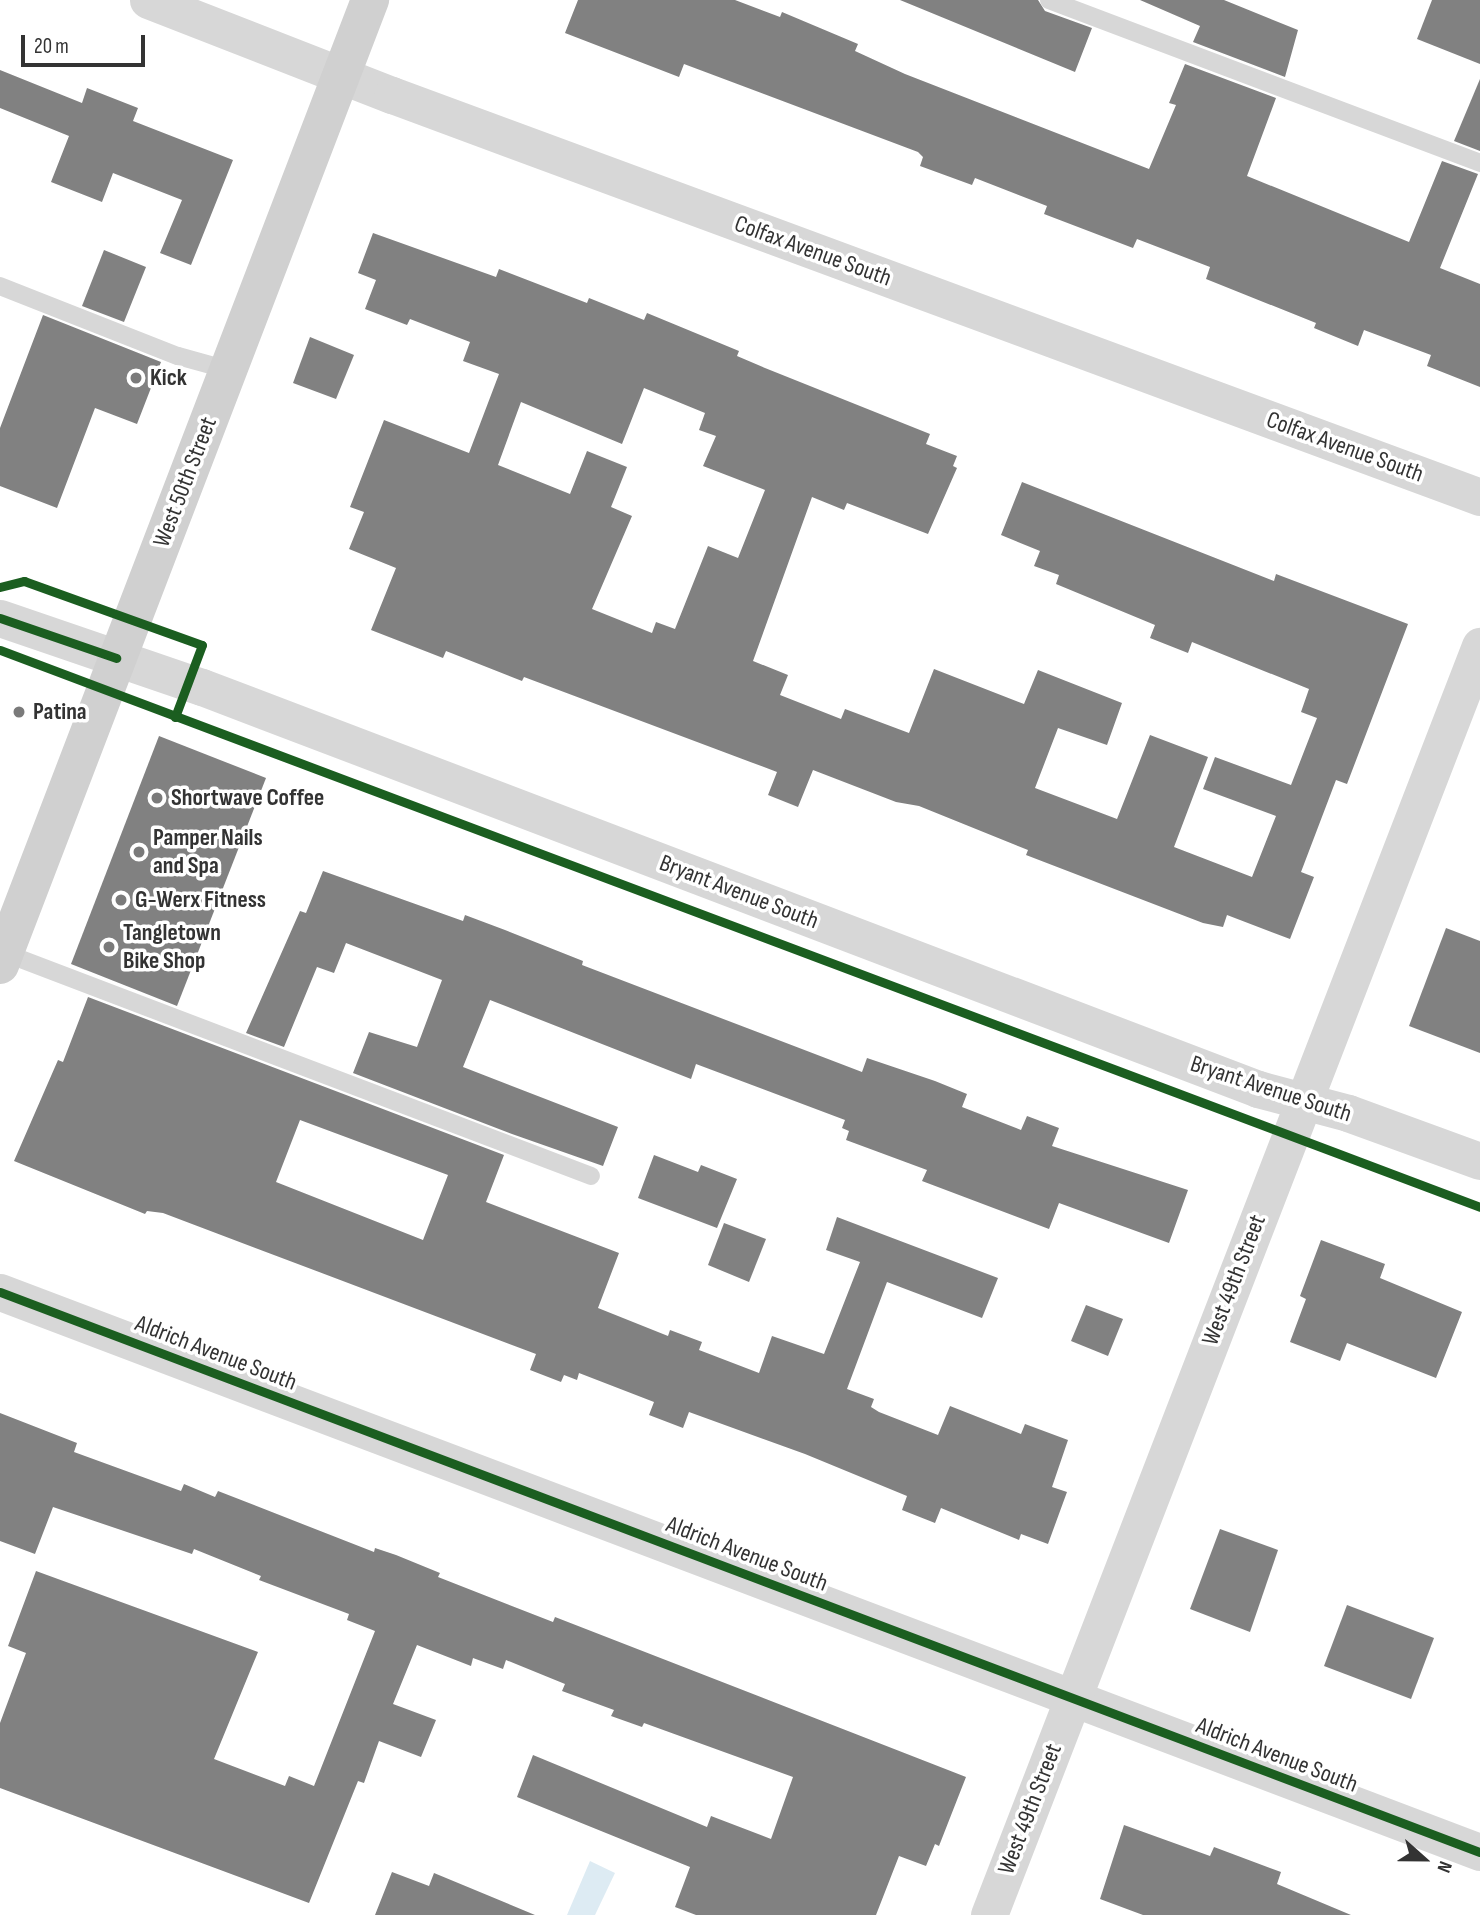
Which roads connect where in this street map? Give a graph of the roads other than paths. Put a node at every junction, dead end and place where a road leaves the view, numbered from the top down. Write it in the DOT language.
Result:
graph roads {
  1 [pos="148,0"];
  2 [pos="370,0"];
  3 [pos="1049,0"];
  4 [pos="340,75"];
  5 [pos="1480,163"];
  6 [pos="0,286"];
  7 [pos="229,370"];
  8 [pos="1480,497"];
  9 [pos="0,618"];
  10 [pos="1480,646"];
  11 [pos="116,658"];
  12 [pos="2,957"];
  13 [pos="1302,1101"];
  14 [pos="1480,1161"];
  15 [pos="591,1176"];
  16 [pos="0,1292"];
  17 [pos="1073,1698"];
  18 [pos="1480,1852"];
  19 [pos="989,1915"];
  1 -- 4 [label="street, Colfax Avenue South"];
  2 -- 4 [label="main road, West 50th Street"];
  3 -- 5 [label="lane"];
  4 -- 7 [label="main road, West 50th Street"];
  4 -- 8 [label="street, Colfax Avenue South"];
  6 -- 7 [label="lane"];
  7 -- 11 [label="main road, West 50th Street"];
  9 -- 11 [label="street, Bryant Avenue South"];
  10 -- 13 [label="street, West 49th Street"];
  11 -- 12 [label="main road, West 50th Street"];
  11 -- 13 [label="street, Bryant Avenue South"];
  12 -- 15 [label="lane"];
  13 -- 14 [label="street, Bryant Avenue South"];
  13 -- 17 [label="street, West 49th Street"];
  16 -- 17 [label="street, Aldrich Avenue South"];
  17 -- 18 [label="street, Aldrich Avenue South"];
  17 -- 19 [label="street, West 49th Street"];
}
